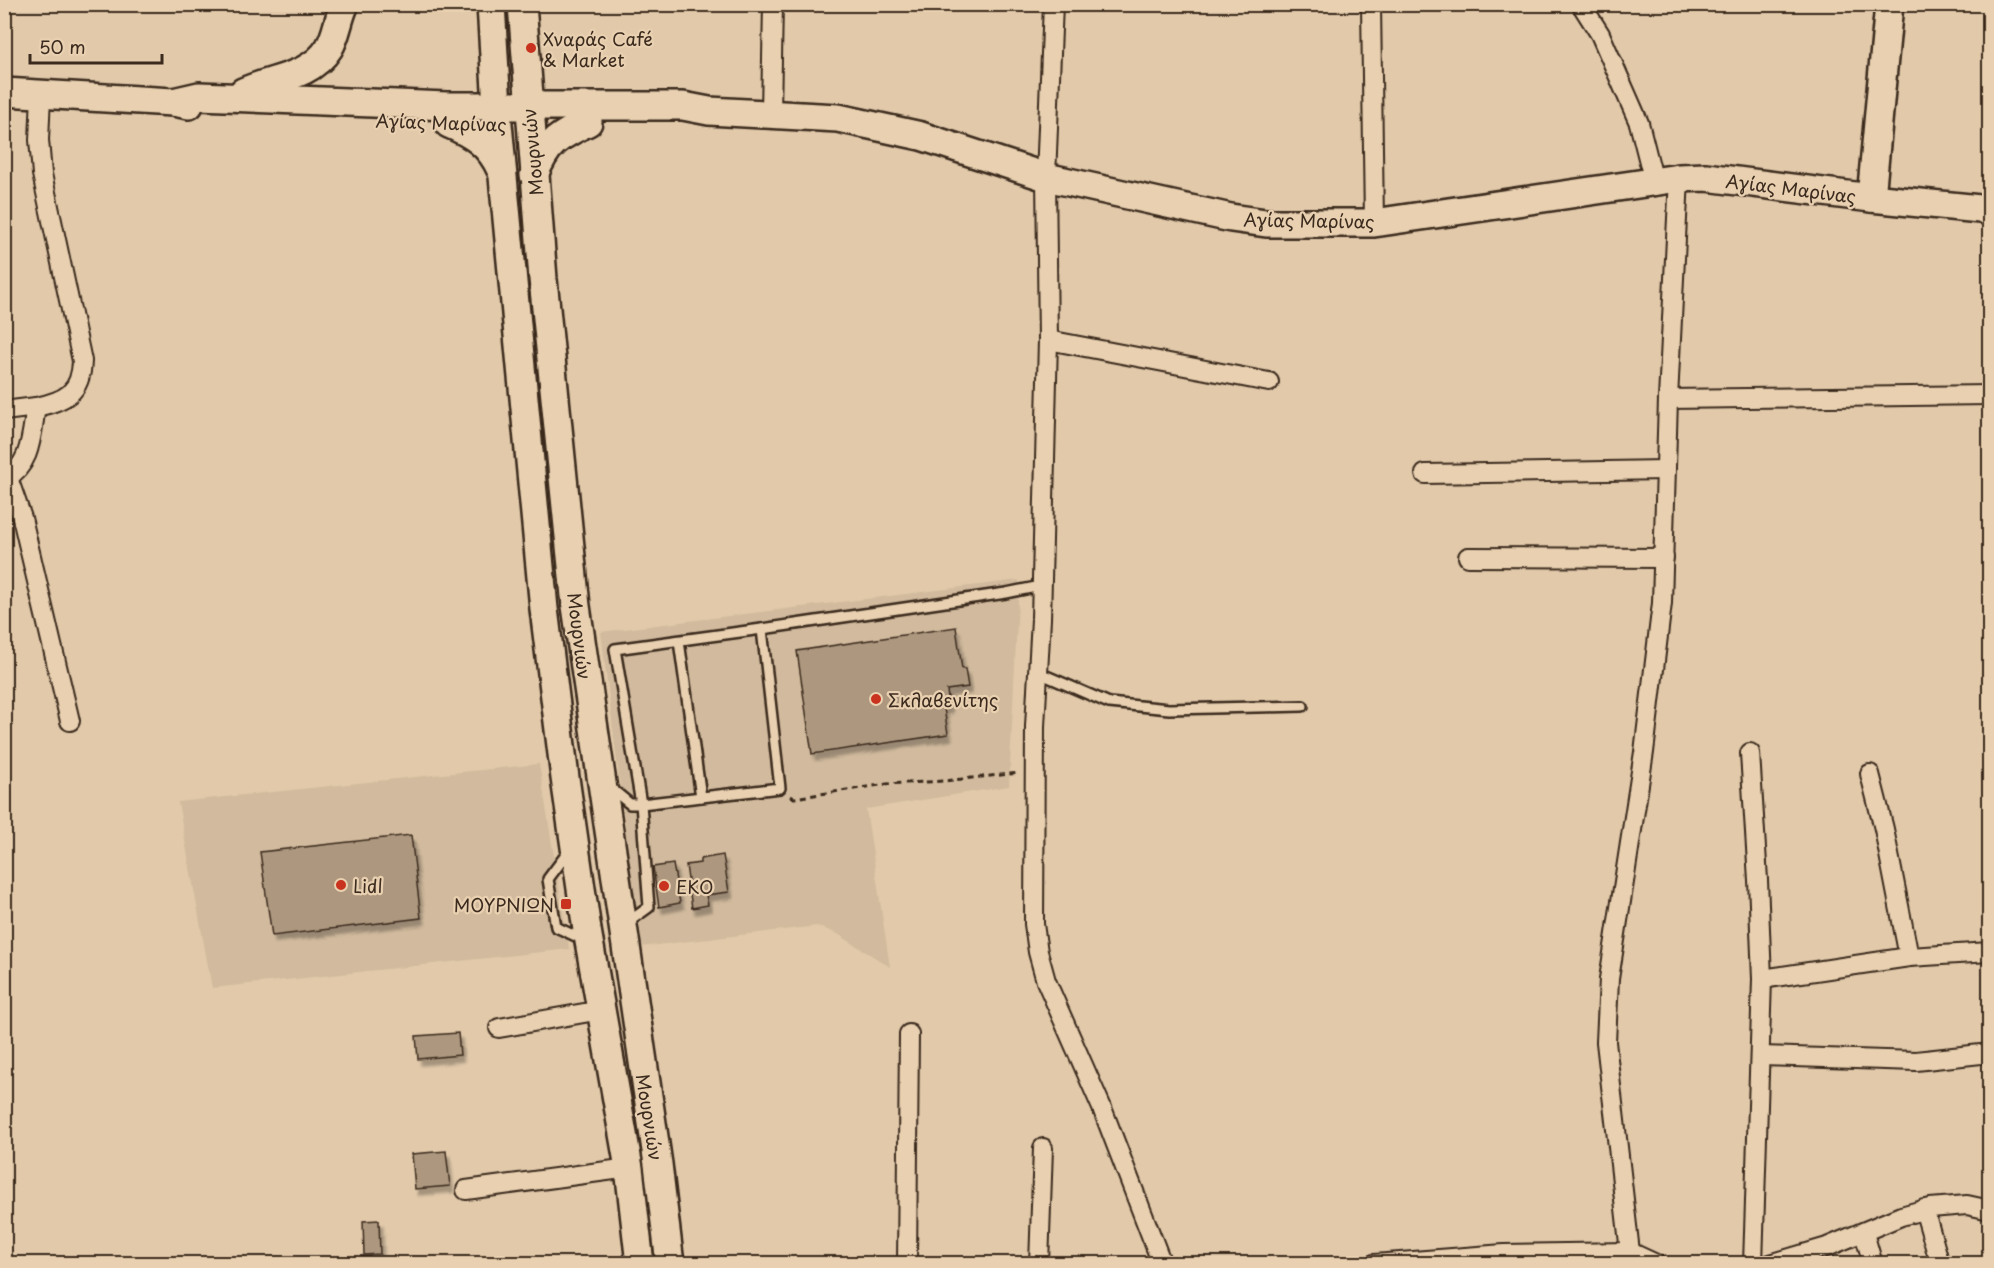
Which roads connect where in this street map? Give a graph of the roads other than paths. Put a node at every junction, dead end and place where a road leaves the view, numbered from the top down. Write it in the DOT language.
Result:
graph roads {
  1 [pos="345,4"];
  2 [pos="491,4"];
  3 [pos="522,4"];
  4 [pos="773,4"];
  5 [pos="1053,4"];
  6 [pos="1371,4"];
  7 [pos="1581,4"];
  8 [pos="1889,4"];
  9 [pos="525,49"];
  10 [pos="495,58"];
  11 [pos="4,92"];
  12 [pos="42,95"];
  13 [pos="234,97"];
  14 [pos="173,102"];
  15 [pos="587,113"];
  16 [pos="771,113"];
  17 [pos="529,114"];
  18 [pos="448,115"];
  19 [pos="498,115"];
  20 [pos="534,175"];
  21 [pos="504,176"];
  22 [pos="1046,177"];
  23 [pos="1667,180"];
  24 [pos="1871,198"];
  25 [pos="1989,210"];
  26 [pos="1374,223"];
  27 [pos="1048,340"];
  28 [pos="1269,382"];
  29 [pos="1989,395"];
  30 [pos="1668,399"];
  31 [pos="36,407"];
  32 [pos="4,411"];
  33 [pos="1666,470"];
  34 [pos="1425,474"];
  35 [pos="6,479"];
  36 [pos="1468,557"];
  37 [pos="1664,558"];
  38 [pos="1041,586"];
  39 [pos="762,629"];
  40 [pos="679,641"];
  41 [pos="1037,672"];
  42 [pos="1302,706"];
  43 [pos="70,721"];
  44 [pos="1750,753"];
  45 [pos="1870,774"];
  46 [pos="600,779"];
  47 [pos="700,797"];
  48 [pos="641,804"];
  49 [pos="574,844"];
  50 [pos="623,926"];
  51 [pos="589,942"];
  52 [pos="1989,952"];
  53 [pos="1909,957"];
  54 [pos="1762,979"];
  55 [pos="601,1010"];
  56 [pos="499,1028"];
  57 [pos="909,1034"];
  58 [pos="1989,1053"];
  59 [pos="1760,1056"];
  60 [pos="1043,1148"];
  61 [pos="629,1168"];
  62 [pos="466,1190"];
  63 [pos="1924,1209"];
  64 [pos="1989,1210"];
  65 [pos="1864,1233"];
  66 [pos="1632,1258"];
  67 [pos="640,1263"];
  68 [pos="670,1263"];
  69 [pos="907,1263"];
  70 [pos="1039,1263"];
  71 [pos="1162,1263"];
  72 [pos="1374,1263"];
  73 [pos="1656,1263"];
  74 [pos="1753,1263"];
  75 [pos="1770,1263"];
  76 [pos="1873,1263"];
  77 [pos="1940,1263"];
  1 -- 13 [label="main road"];
  2 -- 10 [label="main road, Μουρνιών"];
  3 -- 9 [label="main road, Μουρνιών"];
  4 -- 16 [label="street"];
  5 -- 22 [label="street"];
  6 -- 26 [label="street"];
  7 -- 23 [label="street"];
  8 -- 24 [label="main road"];
  9 -- 15 [label="main road"];
  9 -- 17 [label="main road, Μουρνιών"];
  10 -- 18 [label="main road"];
  10 -- 19 [label="main road, Μουρνιών"];
  11 -- 12 [label="main road, Αγίας Μαρίνας"];
  12 -- 14 [label="main road, Αγίας Μαρίνας"];
  12 -- 31 [label="street"];
  13 -- 14 [label="main road, Αγίας Μαρίνας"];
  13 -- 18 [label="main road, Αγίας Μαρίνας"];
  14 -- 18 [label="main road, Αγίας Μαρίνας"];
  15 -- 16 [label="main road, Αγίας Μαρίνας"];
  15 -- 17 [label="main road, Αγίας Μαρίνας"];
  15 -- 20 [label="main road"];
  16 -- 22 [label="main road, Αγίας Μαρίνας"];
  17 -- 19 [label="main road, Αγίας Μαρίνας"];
  17 -- 20 [label="main road, Μουρνιών"];
  18 -- 19 [label="main road, Αγίας Μαρίνας"];
  18 -- 21 [label="main road"];
  19 -- 21 [label="main road, Μουρνιών"];
  20 -- 46 [label="main road, Μουρνιών"];
  21 -- 49 [label="main road, Μουρνιών"];
  22 -- 26 [label="main road, Αγίας Μαρίνας"];
  22 -- 27 [label="street"];
  23 -- 24 [label="main road, Αγίας Μαρίνας"];
  23 -- 26 [label="main road, Αγίας Μαρίνας"];
  23 -- 30 [label="street"];
  24 -- 25 [label="main road, Αγίας Μαρίνας"];
  27 -- 28 [label="street"];
  27 -- 38 [label="street"];
  29 -- 30 [label="street"];
  30 -- 33 [label="street"];
  31 -- 32 [label="street"];
  31 -- 35 [label="street"];
  33 -- 34 [label="street"];
  33 -- 37 [label="street"];
  35 -- 43 [label="street"];
  36 -- 37 [label="street"];
  37 -- 66 [label="street"];
  38 -- 39 [label="lane"];
  38 -- 41 [label="street"];
  39 -- 40 [label="lane"];
  39 -- 47 [label="lane"];
  40 -- 47 [label="lane"];
  40 -- 48 [label="lane"];
  41 -- 42 [label="lane"];
  41 -- 71 [label="street"];
  44 -- 54 [label="street"];
  45 -- 53 [label="street"];
  46 -- 48 [label="lane"];
  46 -- 50 [label="main road, Μουρνιών"];
  47 -- 48 [label="lane"];
  48 -- 50 [label="lane"];
  49 -- 51 [label="main road, Μουρνιών"];
  49 -- 51 [label="lane"];
  50 -- 68 [label="main road, Μουρνιών"];
  51 -- 55 [label="main road, Μουρνιών"];
  52 -- 53 [label="street"];
  53 -- 54 [label="street"];
  54 -- 59 [label="street"];
  55 -- 56 [label="street"];
  55 -- 61 [label="main road, Μουρνιών"];
  57 -- 69 [label="street"];
  58 -- 59 [label="street"];
  59 -- 74 [label="street"];
  60 -- 70 [label="street"];
  61 -- 62 [label="street"];
  61 -- 67 [label="main road, Μουρνιών"];
  63 -- 64 [label="street"];
  63 -- 65 [label="street"];
  63 -- 77 [label="street"];
  65 -- 75 [label="street"];
  65 -- 76 [label="street"];
  66 -- 72 [label="street"];
  66 -- 73 [label="street"];
}
